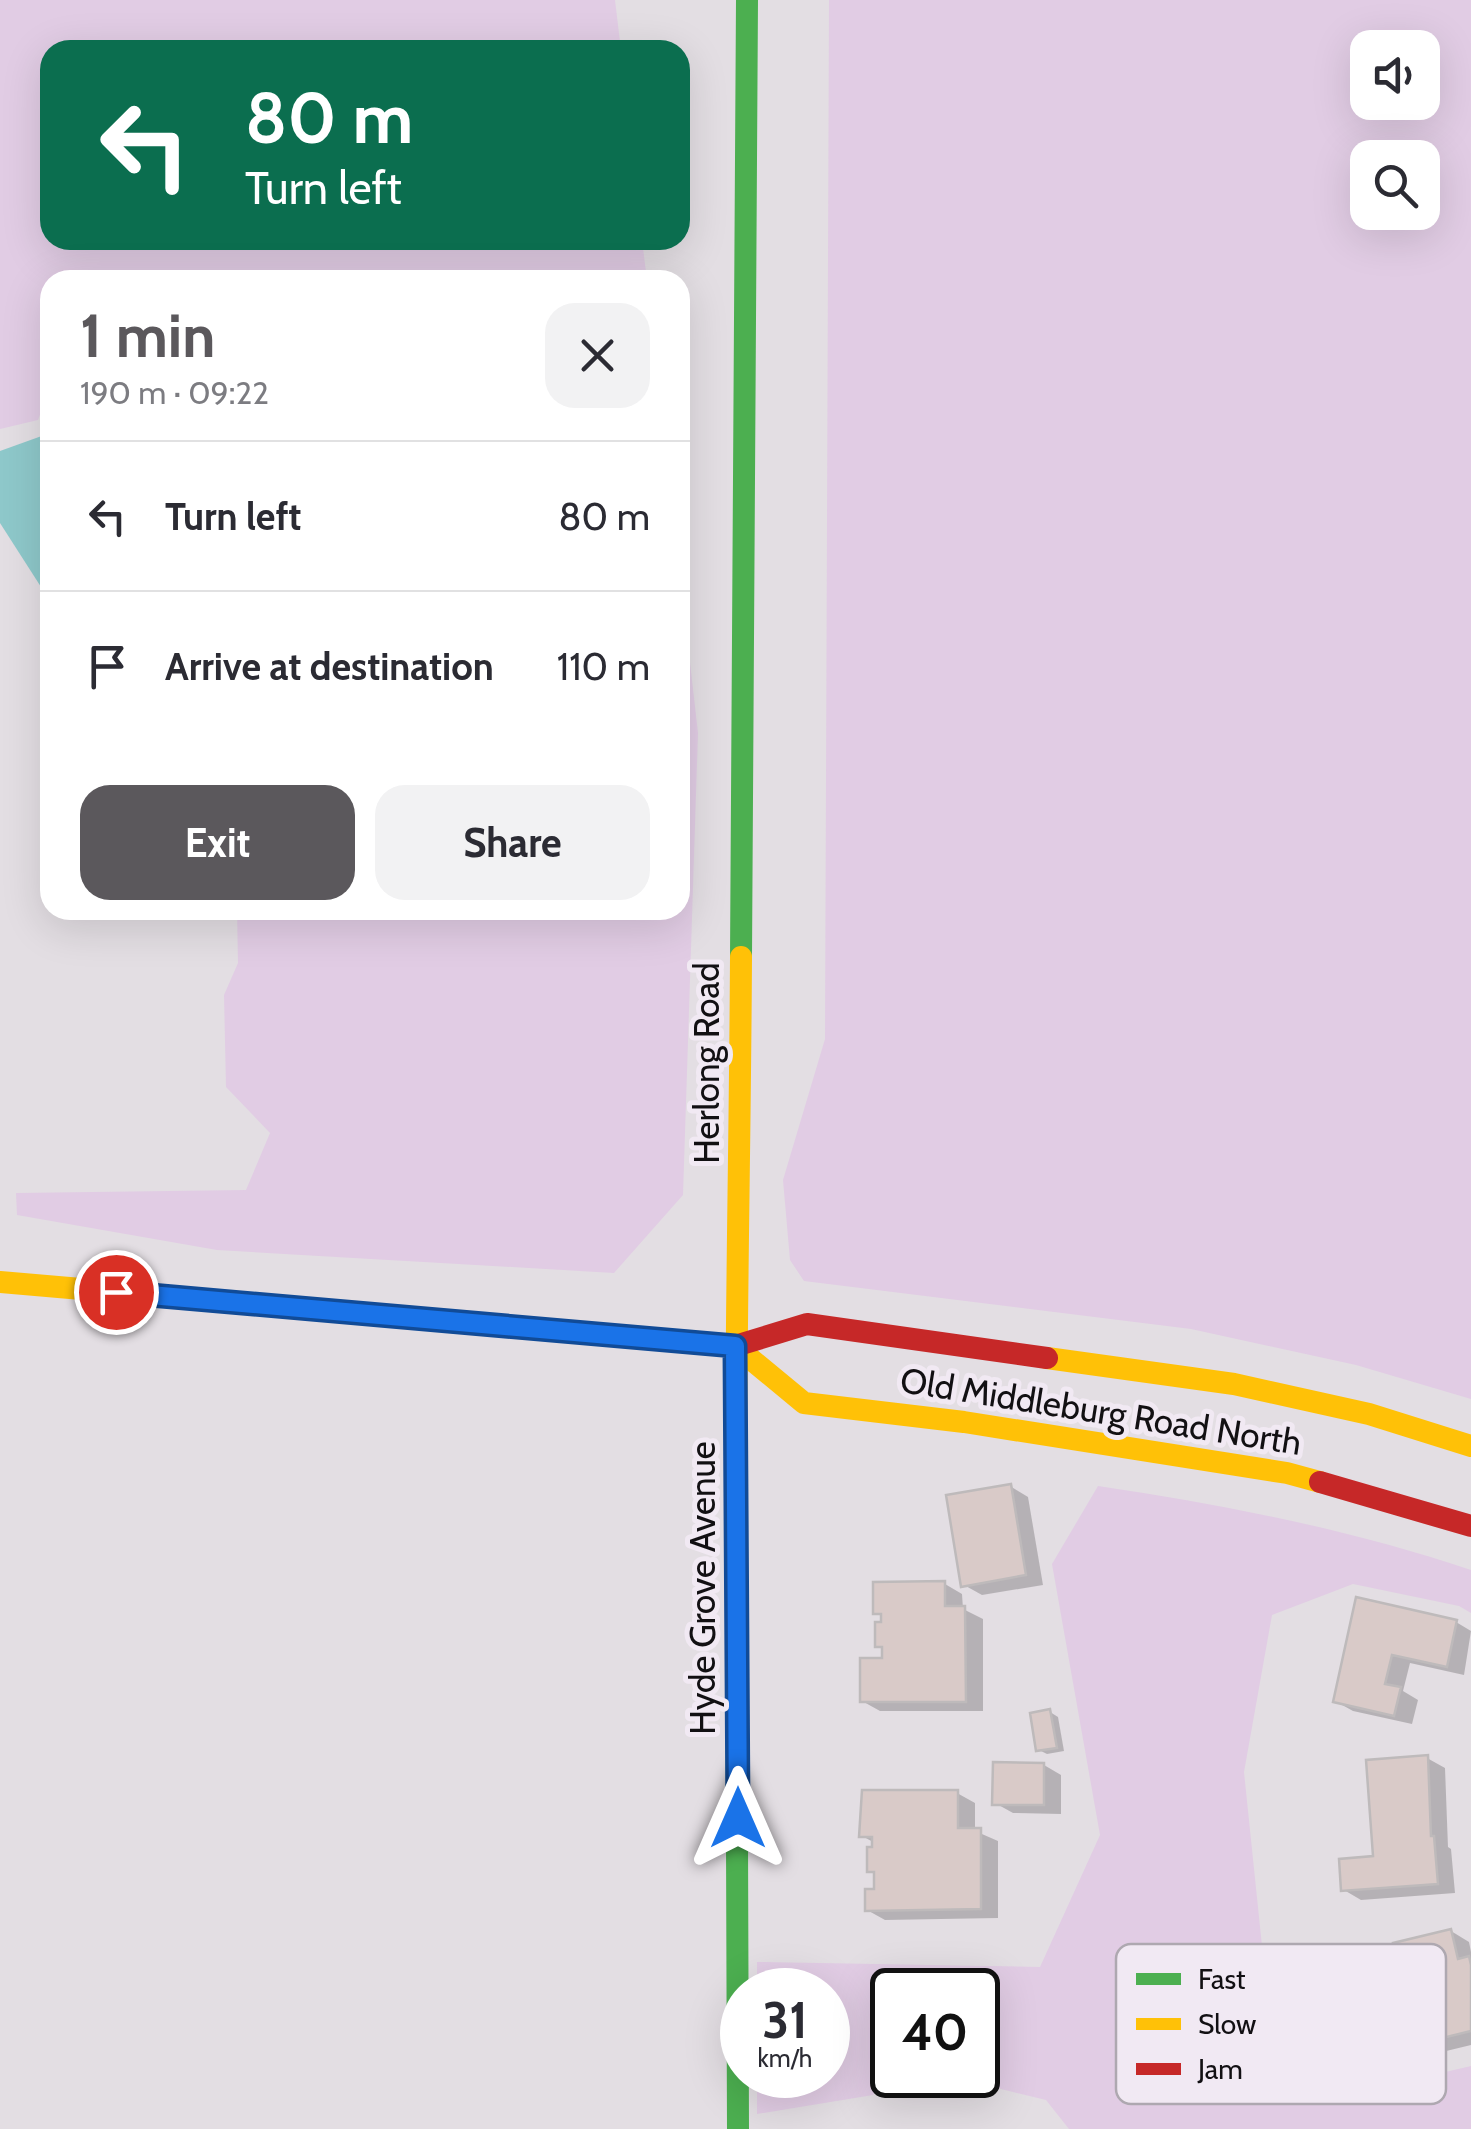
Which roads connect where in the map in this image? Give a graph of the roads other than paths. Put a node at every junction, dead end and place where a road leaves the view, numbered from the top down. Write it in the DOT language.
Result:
graph roads {
  1 [pos="747,0"];
  2 [pos="0,1282"];
  3 [pos="735,1346"];
  4 [pos="1471,1446"];
  5 [pos="1471,1526"];
  6 [pos="738,2129"];
  1 -- 3 [label="main road, Herlong Road"];
  2 -- 3 [label="main road, Old Middleburg Road North"];
  3 -- 4 [label="main road, Old Middleburg Road North"];
  3 -- 5 [label="main road, Old Middleburg Road North"];
  3 -- 6 [label="main road, Hyde Grove Avenue"];
}
